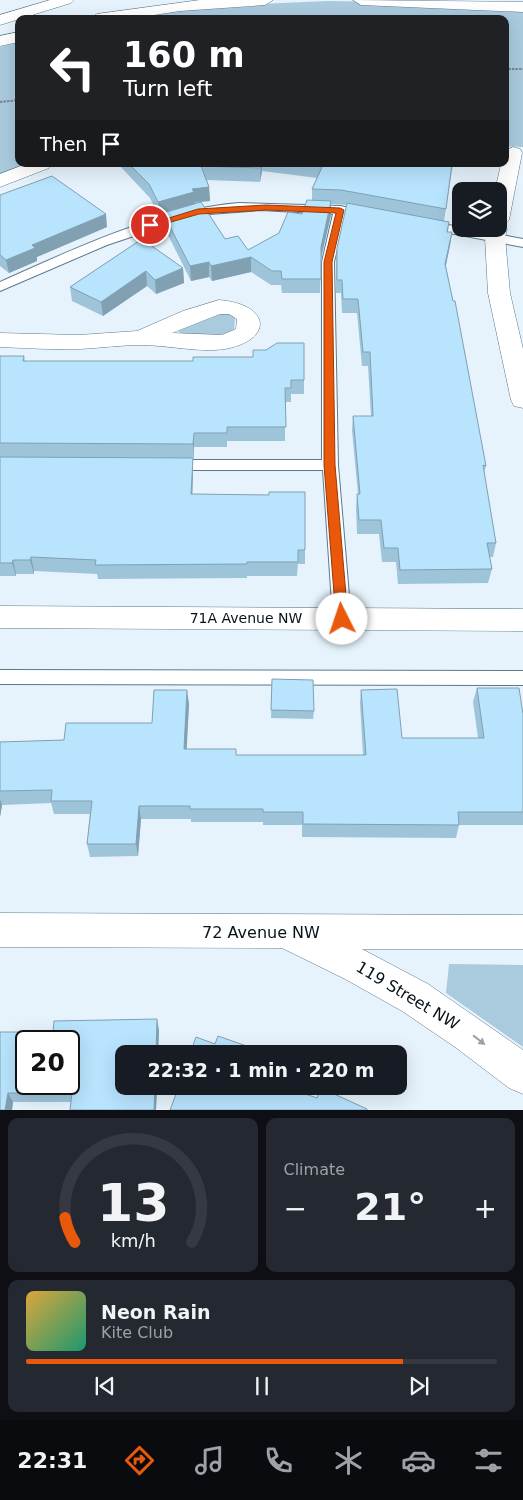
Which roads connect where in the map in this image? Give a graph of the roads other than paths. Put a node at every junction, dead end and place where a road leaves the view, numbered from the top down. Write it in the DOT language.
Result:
graph roads {
  1 [pos="66,0"];
  2 [pos="265,0"];
  3 [pos="361,0"];
  4 [pos="523,7"];
  5 [pos="15,15"];
  6 [pos="16,15"];
  7 [pos="123,15"];
  8 [pos="0,20"];
  9 [pos="15,38"];
  10 [pos="0,41"];
  11 [pos="514,153"];
  12 [pos="35,167"];
  13 [pos="0,181"];
  14 [pos="507,184"];
  15 [pos="340,210"];
  16 [pos="379,217"];
  17 [pos="417,224"];
  18 [pos="452,226"];
  19 [pos="507,234"];
  20 [pos="497,237"];
  21 [pos="523,243"];
  22 [pos="0,287"];
  23 [pos="141,338"];
  24 [pos="0,340"];
  25 [pos="523,400"];
  26 [pos="160,465"];
  27 [pos="330,465"];
  28 [pos="0,617"];
  29 [pos="342,619"];
  30 [pos="523,620"];
  31 [pos="0,676"];
  32 [pos="523,678"];
  33 [pos="0,930"];
  34 [pos="283,932"];
  35 [pos="523,932"];
  36 [pos="523,1074"];
  1 -- 6 [label="street"];
  2 -- 7 [label="street"];
  3 -- 4 [label="street"];
  5 -- 8 [label="street"];
  9 -- 10 [label="street"];
  11 -- 14 [label="street"];
  12 -- 13 [label="street"];
  15 -- 16 [label="lane"];
  15 -- 22 [label="lane"];
  15 -- 27 [label="lane"];
  17 -- 18 [label="lane"];
  19 -- 21 [label="lane"];
  20 -- 25 [label="street"];
  23 -- 24 [label="street"];
  26 -- 27 [label="lane"];
  27 -- 29 [label="lane"];
  28 -- 29 [label="street, 71A Avenue NW"];
  29 -- 30 [label="street, 71A Avenue NW"];
  31 -- 32 [label="lane"];
  33 -- 34 [label="street, 72 Avenue NW"];
  34 -- 35 [label="street, 72 Avenue NW"];
  34 -- 36 [label="street, 119 Street NW, one-way"];
}
